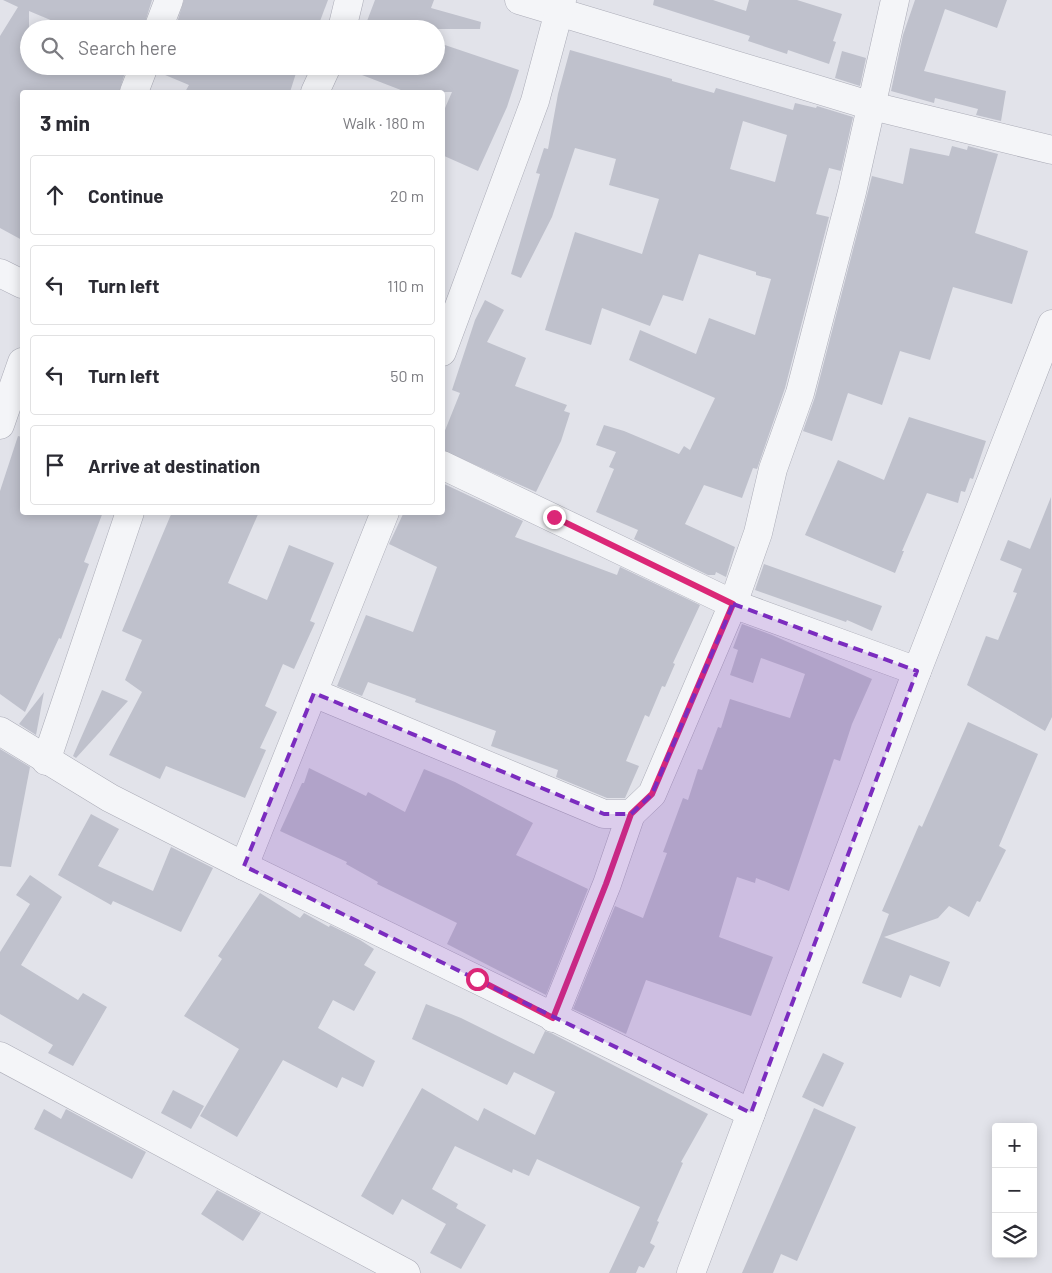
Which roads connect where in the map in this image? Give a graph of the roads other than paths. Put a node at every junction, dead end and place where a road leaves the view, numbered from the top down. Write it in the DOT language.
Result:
graph roads {
  1 [pos="169,0"];
  2 [pos="349,0"];
  3 [pos="519,0"];
  4 [pos="895,0"];
  5 [pos="560,6"];
  6 [pos="161,20"];
  7 [pos="344,20"];
  8 [pos="141,75"];
  9 [pos="323,75"];
  10 [pos="135,90"];
  11 [pos="316,90"];
  12 [pos="872,106"];
  13 [pos="1052,150"];
  14 [pos="0,273"];
  15 [pos="20,283"];
  16 [pos="1052,324"];
  17 [pos="445,344"];
  18 [pos="20,368"];
  19 [pos="0,425"];
  20 [pos="445,466"];
  21 [pos="129,515"];
  22 [pos="384,515"];
  23 [pos="733,604"];
  24 [pos="917,671"];
  25 [pos="314,693"];
  26 [pos="0,731"];
  27 [pos="46,760"];
  28 [pos="631,814"];
  29 [pos="244,866"];
  30 [pos="553,1018"];
  31 [pos="0,1056"];
  32 [pos="751,1113"];
  33 [pos="406,1273"];
  34 [pos="691,1273"];
  1 -- 6 [label="street"];
  2 -- 7 [label="street"];
  3 -- 5 [label="street"];
  4 -- 12 [label="street"];
  5 -- 12 [label="street"];
  5 -- 17 [label="street"];
  8 -- 10 [label="street"];
  9 -- 11 [label="street"];
  12 -- 13 [label="street"];
  12 -- 23 [label="street"];
  14 -- 15 [label="street"];
  16 -- 24 [label="street"];
  18 -- 19 [label="street"];
  20 -- 23 [label="street"];
  21 -- 27 [label="street"];
  22 -- 25 [label="street"];
  23 -- 24 [label="street"];
  23 -- 28 [label="street"];
  24 -- 32 [label="street"];
  25 -- 28 [label="street"];
  25 -- 29 [label="street"];
  26 -- 27 [label="street"];
  27 -- 29 [label="street"];
  28 -- 30 [label="street"];
  29 -- 30 [label="street"];
  30 -- 32 [label="street"];
  31 -- 33 [label="street"];
  32 -- 34 [label="street"];
}
